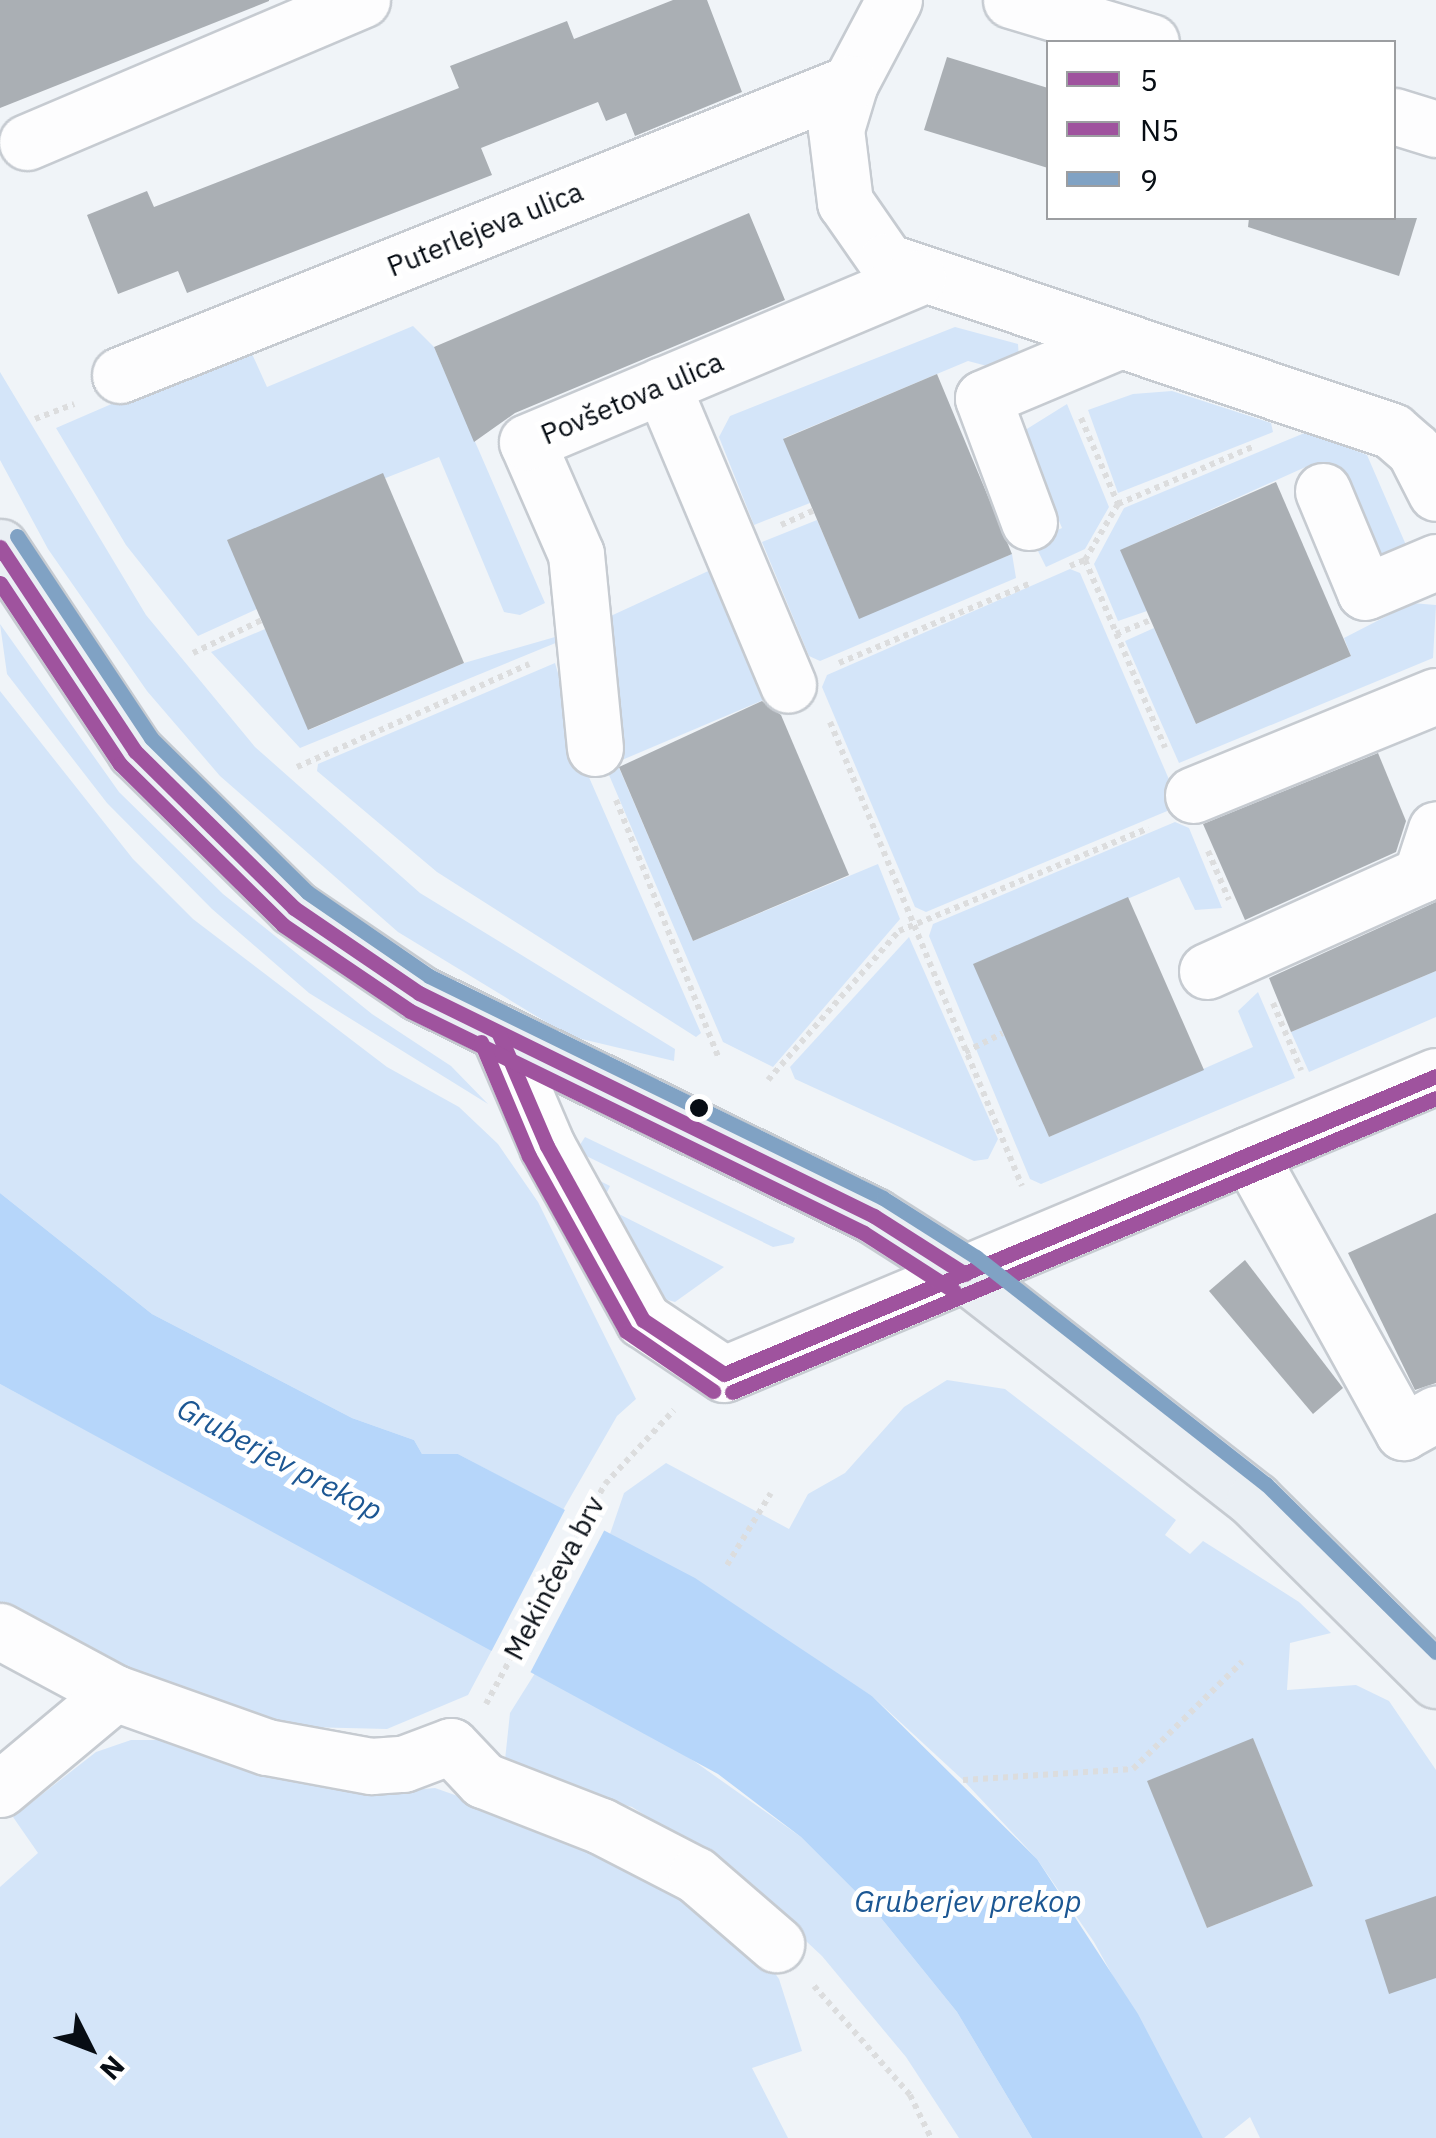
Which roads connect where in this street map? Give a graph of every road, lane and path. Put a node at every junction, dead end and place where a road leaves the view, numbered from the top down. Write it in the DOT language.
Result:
graph roads {
  1 [pos="362,0"];
  2 [pos="894,0"];
  3 [pos="1011,0"];
  4 [pos="1144,40"];
  5 [pos="850,83"];
  6 [pos="1396,117"];
  7 [pos="1436,129"];
  8 [pos="27,142"];
  9 [pos="918,278"];
  10 [pos="1116,342"];
  11 [pos="1060,367"];
  12 [pos="120,375"];
  13 [pos="662,385"];
  14 [pos="1336,411"];
  15 [pos="1322,491"];
  16 [pos="1436,493"];
  17 [pos="1118,504"];
  18 [pos="1029,522"];
  19 [pos="0,547"];
  20 [pos="1436,562"];
  21 [pos="1054,573"];
  22 [pos="1039,579"];
  23 [pos="262,620"];
  24 [pos="1151,620"];
  25 [pos="1116,634"];
  26 [pos="584,639"];
  27 [pos="193,653"];
  28 [pos="799,680"];
  29 [pos="1436,696"];
  30 [pos="595,748"];
  31 [pos="297,767"];
  32 [pos="1175,810"];
  33 [pos="1436,828"];
  34 [pos="912,925"];
  35 [pos="1206,971"];
  36 [pos="1003,1033"];
  37 [pos="500,1034"];
  38 [pos="965,1052"];
  39 [pos="718,1056"];
  40 [pos="1436,1076"];
  41 [pos="768,1080"];
  42 [pos="1250,1154"];
  43 [pos="1024,1192"];
  44 [pos="966,1274"];
  45 [pos="724,1374"];
  46 [pos="1436,1414"];
  47 [pos="770,1493"];
  48 [pos="727,1566"];
  49 [pos="0,1631"];
  50 [pos="1242,1662"];
  51 [pos="503,1672"];
  52 [pos="1434,1675"];
  53 [pos="115,1693"];
  54 [pos="962,1780"];
  55 [pos="0,1790"];
  56 [pos="776,1944"];
  57 [pos="932,2138"];
  1 -- 8 [label="street"];
  2 -- 5 [label="street"];
  3 -- 4 [label="street"];
  5 -- 9 [label="street"];
  5 -- 12 [label="street, Puterlejeva ulica"];
  6 -- 7 [label="street"];
  9 -- 10 [label="street"];
  9 -- 13 [label="street, Povšetova ulica"];
  10 -- 11 [label="street"];
  10 -- 14 [label="street"];
  11 -- 17 [label="path"];
  11 -- 18 [label="street"];
  13 -- 26 [label="street, Povšetova ulica"];
  13 -- 28 [label="street"];
  14 -- 16 [label="street"];
  14 -- 17 [label="path"];
  15 -- 20 [label="street"];
  17 -- 21 [label="path"];
  19 -- 37 [label="main road"];
  22 -- 28 [label="path"];
  23 -- 27 [label="path"];
  24 -- 25 [label="path"];
  26 -- 30 [label="street, Povšetova ulica"];
  26 -- 31 [label="path"];
  28 -- 34 [label="path"];
  29 -- 32 [label="street"];
  30 -- 39 [label="path"];
  32 -- 34 [label="path"];
  33 -- 35 [label="street"];
  34 -- 38 [label="path"];
  34 -- 41 [label="path"];
  36 -- 38 [label="path"];
  37 -- 44 [label="main road"];
  37 -- 45 [label="street"];
  38 -- 43 [label="path"];
  40 -- 42 [label="street"];
  42 -- 44 [label="street"];
  42 -- 46 [label="street"];
  44 -- 45 [label="street"];
  44 -- 52 [label="main road"];
  45 -- 51 [label="path, Mekinčeva brv"];
  47 -- 48 [label="path"];
  49 -- 53 [label="street"];
  50 -- 54 [label="path"];
  53 -- 55 [label="street"];
  53 -- 56 [label="street"];
  56 -- 57 [label="path"];
}
